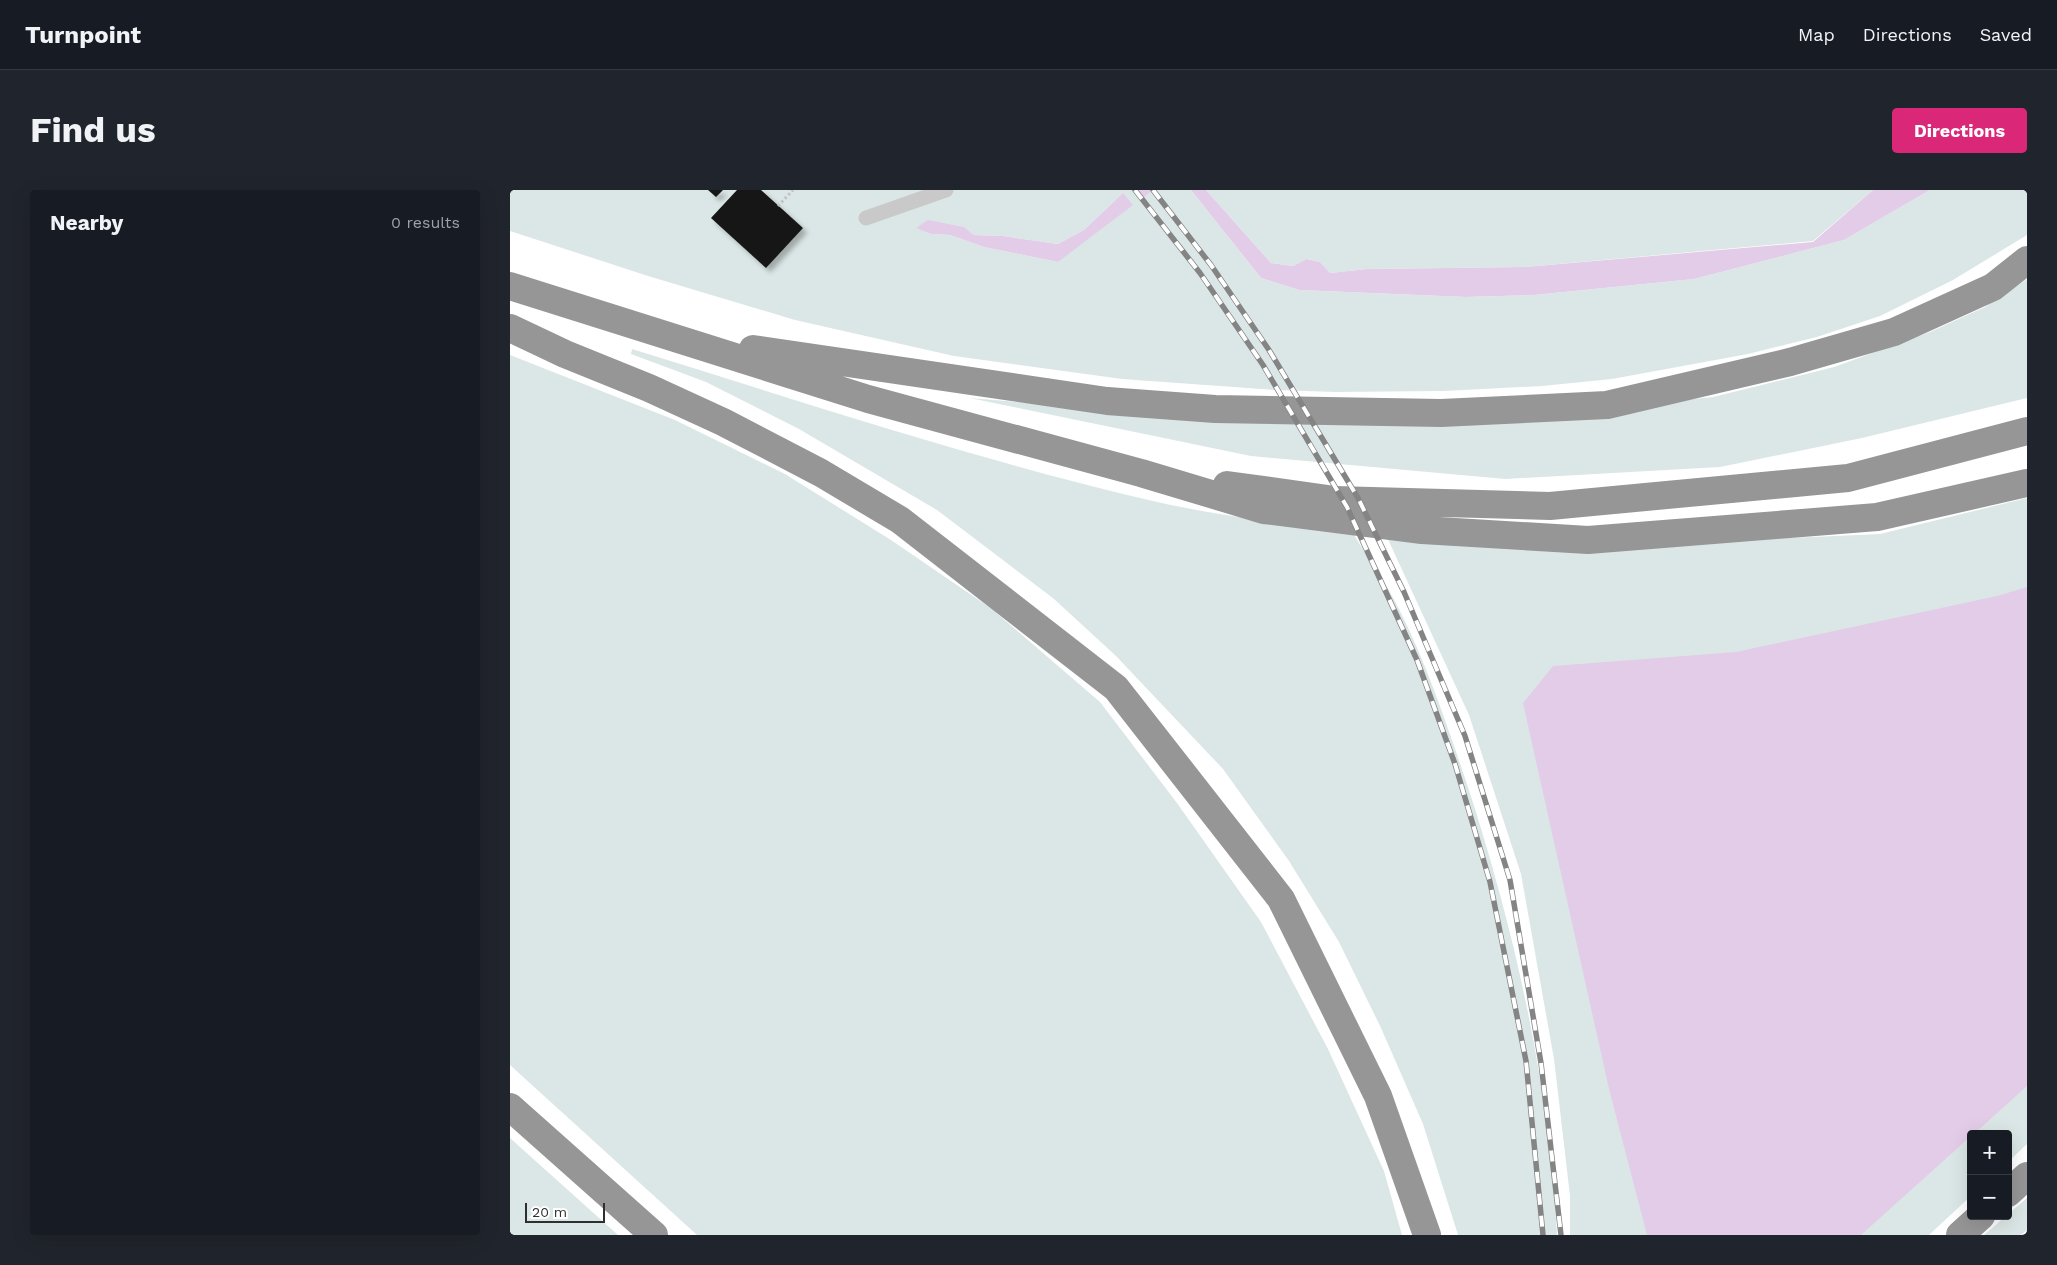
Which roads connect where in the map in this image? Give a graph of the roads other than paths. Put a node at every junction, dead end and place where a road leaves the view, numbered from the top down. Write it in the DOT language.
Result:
graph roads {
  1 [pos="946,190"];
  2 [pos="866,218"];
  3 [pos="2027,260"];
  4 [pos="510,286"];
  5 [pos="510,328"];
  6 [pos="680,339"];
  7 [pos="2027,432"];
  8 [pos="1141,473"];
  9 [pos="2027,483"];
  10 [pos="510,1107"];
  11 [pos="2027,1176"];
  12 [pos="2012,1189"];
  13 [pos="1977,1220"];
  14 [pos="654,1235"];
  15 [pos="1427,1235"];
  16 [pos="1960,1235"];
  1 -- 2 [label="lane"];
  3 -- 6 [label="highway"];
  4 -- 6 [label="highway"];
  5 -- 15 [label="highway"];
  6 -- 8 [label="highway"];
  7 -- 8 [label="highway"];
  8 -- 9 [label="highway"];
  10 -- 14 [label="highway"];
  11 -- 12 [label="highway"];
  13 -- 16 [label="highway"];
}
